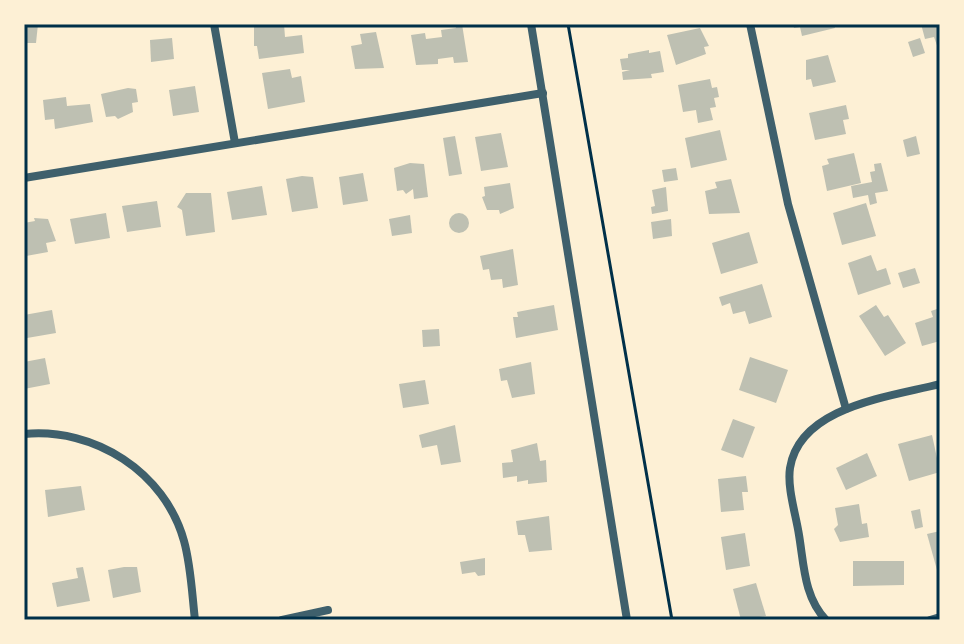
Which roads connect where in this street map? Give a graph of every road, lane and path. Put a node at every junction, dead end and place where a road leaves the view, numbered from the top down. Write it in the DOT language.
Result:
graph roads {
  1 [pos="214,24"];
  2 [pos="531,24"];
  3 [pos="568,24"];
  4 [pos="750,24"];
  5 [pos="543,93"];
  6 [pos="235,143"];
  7 [pos="24,178"];
  8 [pos="940,384"];
  9 [pos="846,409"];
  10 [pos="24,434"];
  11 [pos="328,610"];
  12 [pos="940,617"];
  13 [pos="195,620"];
  14 [pos="282,620"];
  15 [pos="627,620"];
  16 [pos="672,620"];
  17 [pos="826,620"];
  18 [pos="930,620"];
  1 -- 6 [label="street"];
  2 -- 5 [label="street"];
  3 -- 16 [label="path"];
  4 -- 9 [label="street"];
  5 -- 6 [label="street"];
  5 -- 15 [label="street"];
  6 -- 7 [label="street"];
  8 -- 9 [label="street"];
  9 -- 17 [label="street"];
  10 -- 13 [label="street"];
  11 -- 14 [label="street"];
  12 -- 18 [label="street"];
}
